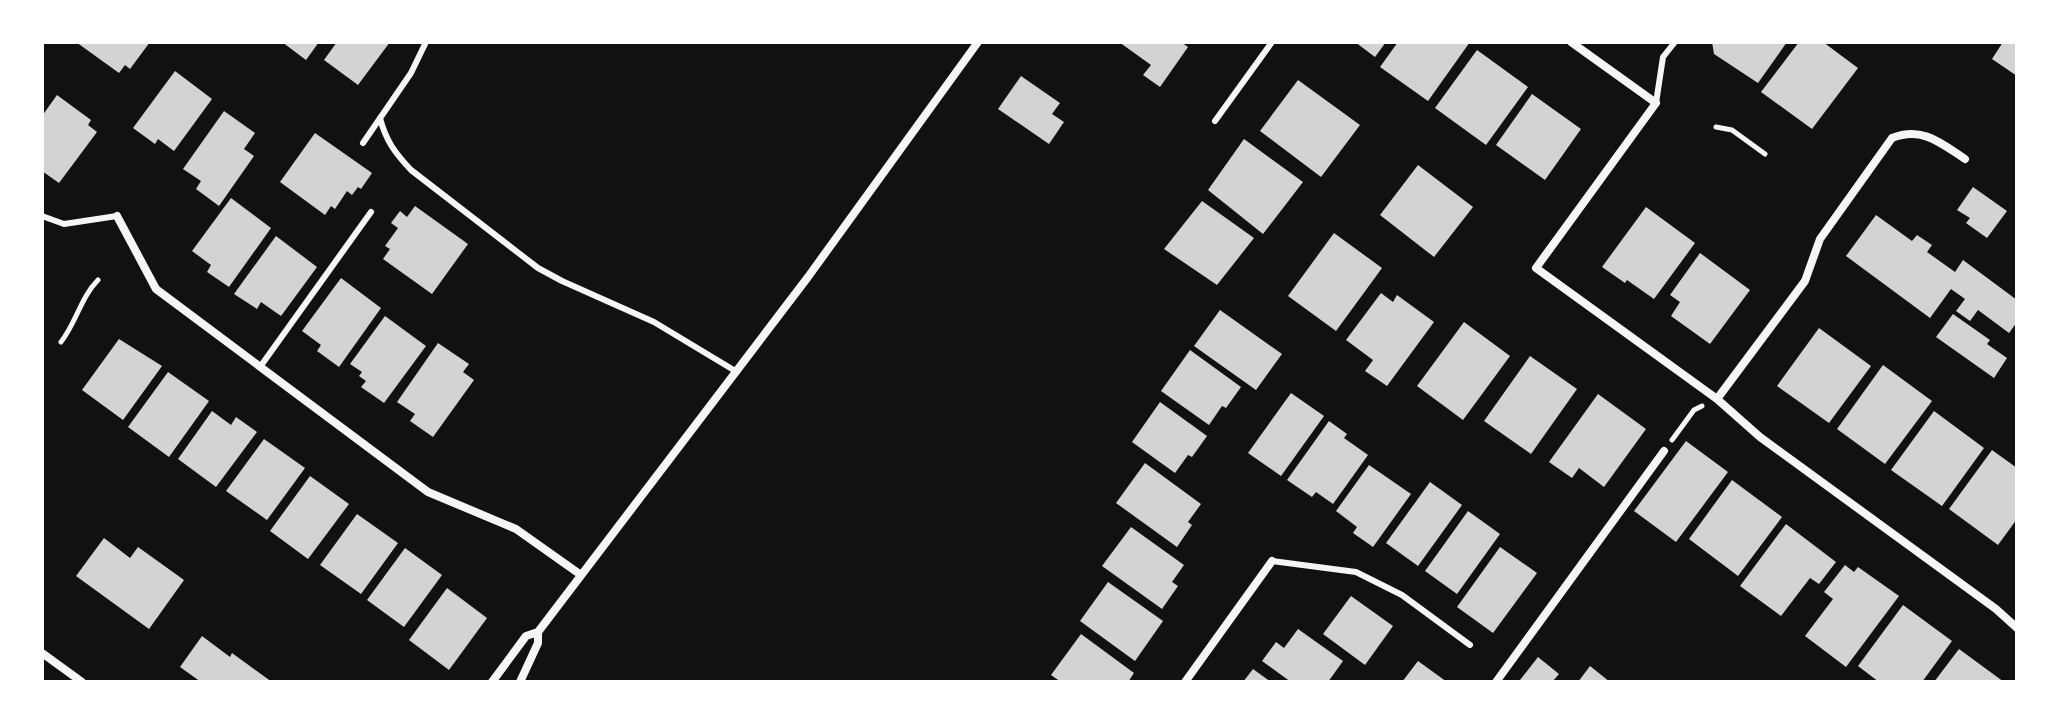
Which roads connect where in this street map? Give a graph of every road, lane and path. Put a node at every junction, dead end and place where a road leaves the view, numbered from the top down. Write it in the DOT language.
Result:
graph roads {
  1 [pos="426,42"];
  2 [pos="978,42"];
  3 [pos="1272,42"];
  4 [pos="1571,42"];
  5 [pos="1675,42"];
  6 [pos="1656,103"];
  7 [pos="380,118"];
  8 [pos="1215,121"];
  9 [pos="1716,127"];
  10 [pos="363,143"];
  11 [pos="1765,154"];
  12 [pos="1965,159"];
  13 [pos="371,212"];
  14 [pos="42,216"];
  15 [pos="117,216"];
  16 [pos="98,280"];
  17 [pos="61,342"];
  18 [pos="260,367"];
  19 [pos="737,372"];
  20 [pos="1717,399"];
  21 [pos="1664,451"];
  22 [pos="1272,561"];
  23 [pos="581,575"];
  24 [pos="2017,628"];
  25 [pos="538,632"];
  26 [pos="1470,645"];
  27 [pos="42,653"];
  28 [pos="82,682"];
  29 [pos="492,682"];
  30 [pos="520,682"];
  31 [pos="1185,682"];
  32 [pos="1496,682"];
  1 -- 7 [label="lane"];
  2 -- 19 [label="street"];
  3 -- 8 [label="lane"];
  4 -- 6 [label="street"];
  5 -- 6 [label="lane"];
  6 -- 20 [label="street"];
  7 -- 10 [label="lane"];
  7 -- 19 [label="lane"];
  9 -- 11 [label="path"];
  12 -- 20 [label="street"];
  13 -- 18 [label="lane"];
  14 -- 15 [label="lane"];
  15 -- 18 [label="street"];
  16 -- 17 [label="path"];
  18 -- 23 [label="street"];
  19 -- 23 [label="street"];
  20 -- 21 [label="path"];
  20 -- 24 [label="street"];
  21 -- 32 [label="street"];
  22 -- 26 [label="lane"];
  22 -- 31 [label="street"];
  23 -- 25 [label="street"];
  25 -- 29 [label="street"];
  25 -- 30 [label="street"];
  27 -- 28 [label="street"];
}
